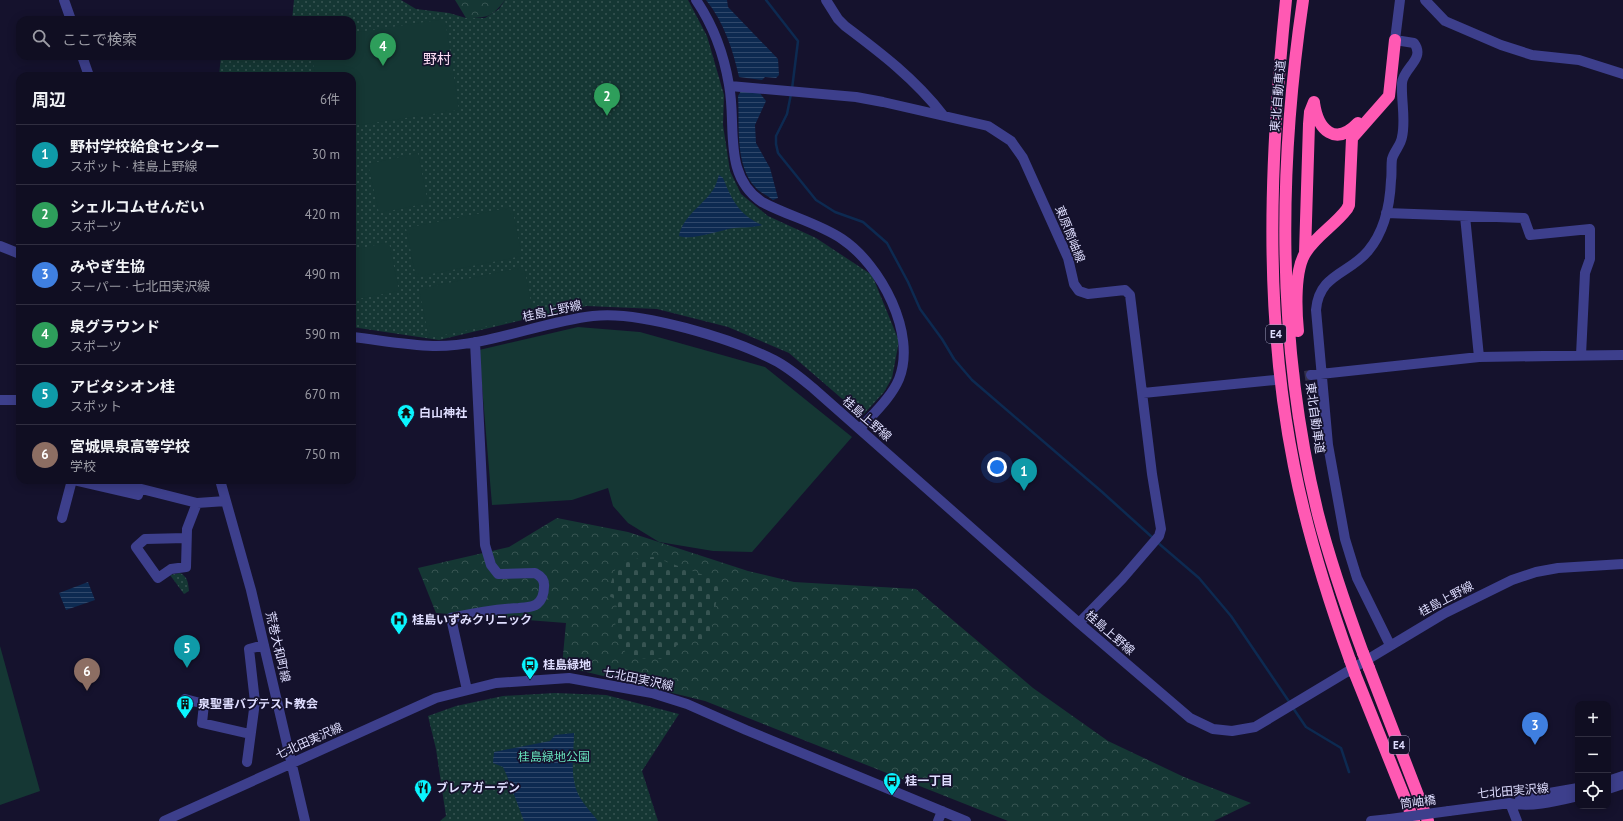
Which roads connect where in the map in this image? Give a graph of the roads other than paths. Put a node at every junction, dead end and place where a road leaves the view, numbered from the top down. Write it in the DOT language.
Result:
graph roads {
  1 [pos="64,0"];
  2 [pos="696,0"];
  3 [pos="826,0"];
  4 [pos="1286,0"];
  5 [pos="1303,0"];
  6 [pos="1400,0"];
  7 [pos="1425,0"];
  8 [pos="70,16"];
  9 [pos="1395,40"];
  10 [pos="83,60"];
  11 [pos="88,72"];
  12 [pos="1623,74"];
  13 [pos="1390,79"];
  14 [pos="730,86"];
  15 [pos="943,115"];
  16 [pos="1386,214"];
  17 [pos="1465,216"];
  18 [pos="0,246"];
  19 [pos="16,252"];
  20 [pos="1305,253"];
  21 [pos="356,337"];
  22 [pos="475,342"];
  23 [pos="1580,355"];
  24 [pos="1623,355"];
  25 [pos="1479,358"];
  26 [pos="1322,374"];
  27 [pos="1311,375"];
  28 [pos="1275,380"];
  29 [pos="1143,393"];
  30 [pos="0,400"];
  31 [pos="16,400"];
  32 [pos="1299,414"];
  33 [pos="860,429"];
  34 [pos="72,484"];
  35 [pos="90,484"];
  36 [pos="121,484"];
  37 [pos="221,484"];
  38 [pos="140,489"];
  39 [pos="226,501"];
  40 [pos="197,503"];
  41 [pos="62,518"];
  42 [pos="186,538"];
  43 [pos="1623,564"];
  44 [pos="1079,623"];
  45 [pos="264,645"];
  46 [pos="1390,645"];
  47 [pos="466,690"];
  48 [pos="184,699"];
  49 [pos="250,734"];
  50 [pos="247,762"];
  51 [pos="292,763"];
  52 [pos="1623,776"];
  53 [pos="1611,780"];
  54 [pos="1623,784"];
  55 [pos="1611,787"];
  56 [pos="1575,789"];
  57 [pos="1575,796"];
  58 [pos="1510,803"];
  59 [pos="942,811"];
  60 [pos="1449,811"];
  61 [pos="164,821"];
  62 [pos="305,821"];
  63 [pos="938,821"];
  64 [pos="966,821"];
  65 [pos="1371,821"];
  66 [pos="1414,821"];
  67 [pos="1428,821"];
  68 [pos="1517,821"];
  1 -- 8 [label="street"];
  2 -- 14 [label="street"];
  3 -- 15 [label="street"];
  4 -- 66 [label="highway, 東北自動車道 / E4, bridge"];
  5 -- 32 [label="highway, 東北自動車道 / E4"];
  6 -- 9 [label="street"];
  7 -- 12 [label="street"];
  9 -- 13 [label="highway"];
  9 -- 16 [label="street"];
  10 -- 11 [label="street"];
  13 -- 20 [label="highway"];
  13 -- 20 [label="highway"];
  14 -- 15 [label="street, 東原筒岫線"];
  14 -- 33 [label="street"];
  15 -- 29 [label="street, 東原筒岫線"];
  16 -- 17 [label="street"];
  16 -- 26 [label="street"];
  17 -- 23 [label="street"];
  17 -- 25 [label="street"];
  18 -- 19 [label="street"];
  20 -- 32 [label="highway"];
  21 -- 22 [label="street, 桂島上野線"];
  22 -- 33 [label="street, 桂島上野線"];
  22 -- 47 [label="street"];
  23 -- 24 [label="street"];
  23 -- 25 [label="street"];
  25 -- 26 [label="street"];
  26 -- 27 [label="street"];
  26 -- 46 [label="street"];
  28 -- 29 [label="street"];
  29 -- 44 [label="street, 東原筒岫線"];
  30 -- 31 [label="street"];
  32 -- 67 [label="highway, 東北自動車道 / E4, bridge"];
  33 -- 44 [label="street, 桂島上野線"];
  34 -- 41 [label="street"];
  35 -- 38 [label="street"];
  36 -- 38 [label="street"];
  37 -- 39 [label="street, 荒巻大和町線"];
  38 -- 40 [label="street"];
  39 -- 40 [label="street"];
  39 -- 45 [label="street, 荒巻大和町線"];
  40 -- 42 [label="street"];
  42 -- 42 [label="street"];
  43 -- 46 [label="street, 桂島上野線"];
  44 -- 46 [label="street, 桂島上野線"];
  45 -- 49 [label="street"];
  45 -- 51 [label="street, 荒巻大和町線"];
  47 -- 51 [label="street, 七北田実沢線"];
  47 -- 59 [label="street, 七北田実沢線"];
  48 -- 49 [label="street"];
  49 -- 50 [label="street"];
  51 -- 61 [label="street, 七北田実沢線"];
  51 -- 62 [label="street, 荒巻大和町線"];
  52 -- 53 [label="street"];
  54 -- 55 [label="street"];
  56 -- 58 [label="street"];
  57 -- 58 [label="street, 七北田実沢線"];
  58 -- 60 [label="street, 七北田実沢線"];
  58 -- 68 [label="street"];
  59 -- 63 [label="street"];
  59 -- 64 [label="street, 七北田実沢線"];
  60 -- 65 [label="street, 筒岫橋, bridge"];
}
